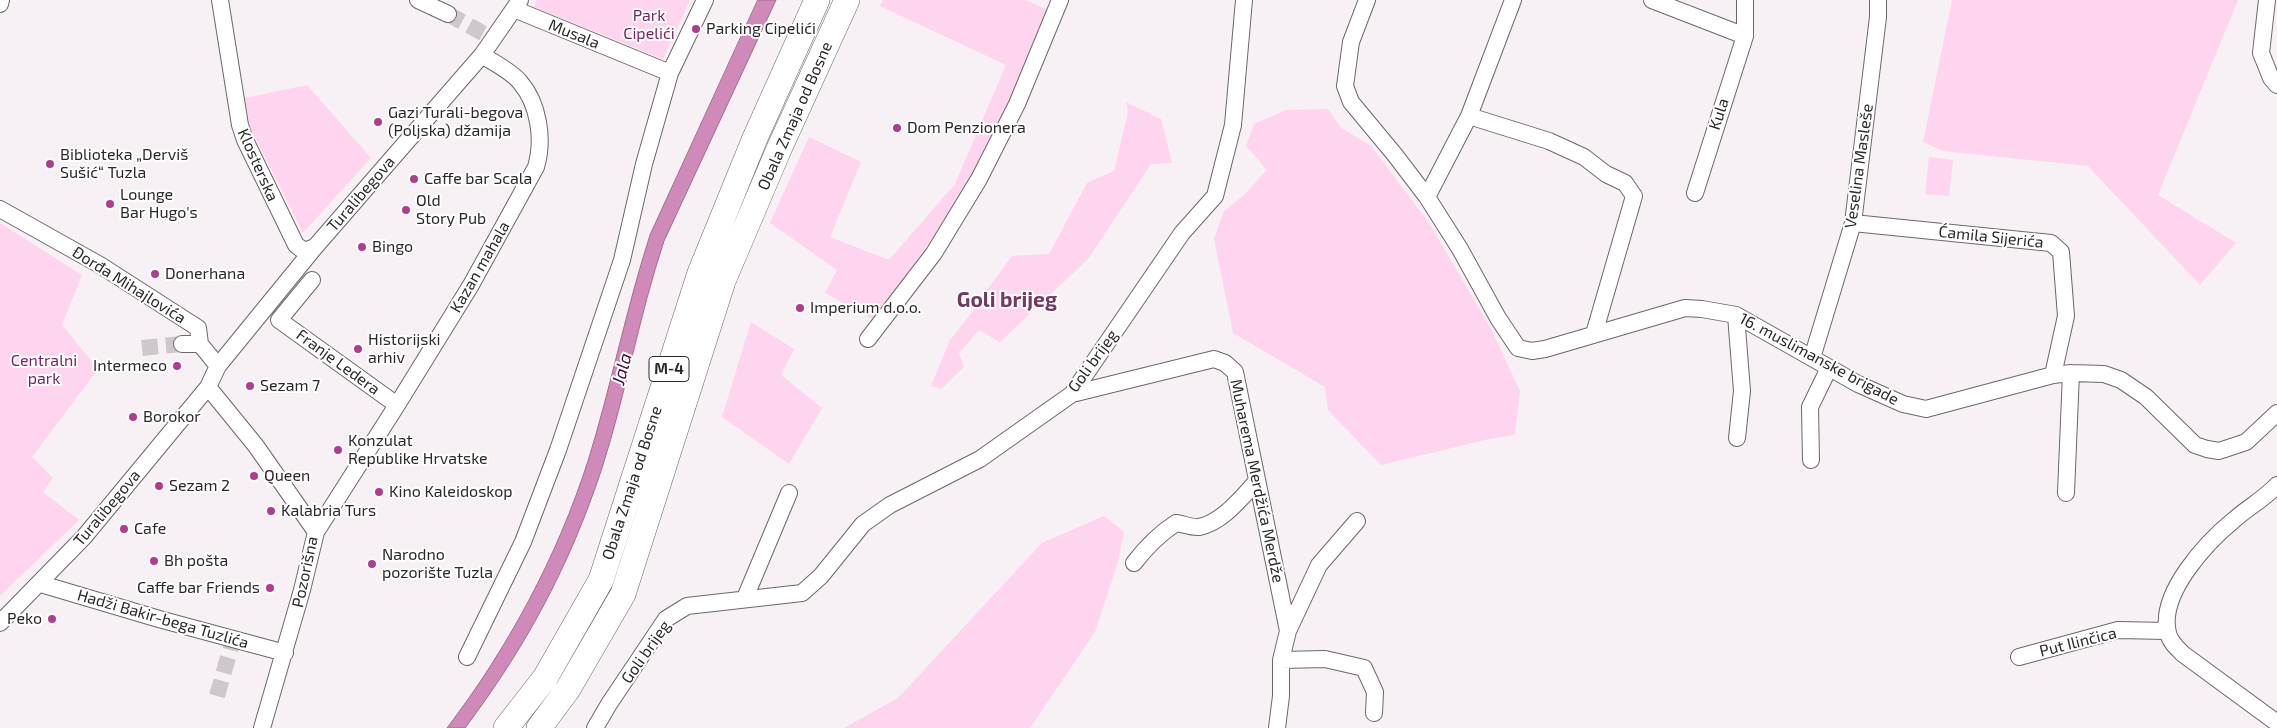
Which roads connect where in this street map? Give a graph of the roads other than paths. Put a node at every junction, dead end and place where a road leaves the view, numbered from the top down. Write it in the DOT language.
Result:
graph roads {
  1 [pos="220,0"];
  2 [pos="418,0"];
  3 [pos="705,0"];
  4 [pos="817,0"];
  5 [pos="847,0"];
  6 [pos="1060,0"];
  7 [pos="1244,0"];
  8 [pos="1367,0"];
  9 [pos="1513,0"];
  10 [pos="1652,0"];
  11 [pos="1745,0"];
  12 [pos="1878,0"];
  13 [pos="2267,0"];
  14 [pos="517,5"];
  15 [pos="448,14"];
  16 [pos="1745,36"];
  17 [pos="482,56"];
  18 [pos="670,73"];
  19 [pos="2277,85"];
  20 [pos="1469,116"];
  21 [pos="1695,193"];
  22 [pos="1426,197"];
  23 [pos="0,209"];
  24 [pos="1853,223"];
  25 [pos="315,247"];
  26 [pos="312,280"];
  27 [pos="1736,315"];
  28 [pos="1594,334"];
  29 [pos="868,338"];
  30 [pos="182,344"];
  31 [pos="200,344"];
  32 [pos="1812,358"];
  33 [pos="218,366"];
  34 [pos="1828,368"];
  35 [pos="2071,373"];
  36 [pos="2053,375"];
  37 [pos="208,387"];
  38 [pos="1072,394"];
  39 [pos="397,405"];
  40 [pos="2277,413"];
  41 [pos="1738,438"];
  42 [pos="1811,460"];
  43 [pos="1257,482"];
  44 [pos="2277,485"];
  45 [pos="789,493"];
  46 [pos="2066,493"];
  47 [pos="1356,521"];
  48 [pos="316,532"];
  49 [pos="1134,563"];
  50 [pos="41,584"];
  51 [pos="745,598"];
  52 [pos="0,624"];
  53 [pos="1288,631"];
  54 [pos="2167,631"];
  55 [pos="285,653"];
  56 [pos="467,657"];
  57 [pos="2019,658"];
  58 [pos="1281,660"];
  59 [pos="1374,713"];
  60 [pos="2277,723"];
  61 [pos="262,728"];
  62 [pos="506,728"];
  63 [pos="540,728"];
  64 [pos="595,728"];
  65 [pos="1277,728"];
  1 -- 25 [label="street, Klosterska"];
  2 -- 15 [label="street"];
  3 -- 18 [label="street"];
  4 -- 62 [label="main road, Obala Zmaja od Bosne / M-4"];
  5 -- 63 [label="main road, Obala Zmaja od Bosne / M-4"];
  6 -- 29 [label="street"];
  7 -- 38 [label="street, Goli brijeg"];
  8 -- 22 [label="street, 16. muslimanske brigade"];
  9 -- 20 [label="street"];
  10 -- 16 [label="street"];
  11 -- 16 [label="street, Kula"];
  12 -- 24 [label="street, Veselina Masleše"];
  13 -- 19 [label="street"];
  14 -- 17 [label="street, Turalibegova"];
  14 -- 18 [label="street, Musala"];
  16 -- 21 [label="street, Kula"];
  17 -- 25 [label="street, Turalibegova"];
  17 -- 39 [label="street, Kazan mahala"];
  18 -- 56 [label="street"];
  20 -- 22 [label="street"];
  20 -- 28 [label="street"];
  22 -- 28 [label="street, 16. muslimanske brigade"];
  23 -- 31 [label="street, Đorđa Mihajlovića"];
  24 -- 32 [label="street, Veselina Masleše"];
  24 -- 36 [label="street, Ćamila Sijerića"];
  25 -- 33 [label="street, Turalibegova"];
  26 -- 39 [label="street, Franje Ledera"];
  27 -- 28 [label="street, 16. muslimanske brigade"];
  27 -- 32 [label="street, 16. muslimanske brigade"];
  27 -- 41 [label="street"];
  30 -- 31 [label="street"];
  31 -- 33 [label="street, Đorđa Mihajlovića"];
  32 -- 34 [label="street, 16. muslimanske brigade"];
  33 -- 37 [label="street"];
  34 -- 36 [label="street, 16. muslimanske brigade"];
  34 -- 42 [label="street"];
  35 -- 36 [label="street, 16. muslimanske brigade"];
  35 -- 40 [label="street, 16. muslimanske brigade"];
  35 -- 46 [label="street"];
  37 -- 48 [label="street, Pozorišna"];
  37 -- 50 [label="street, Turalibegova"];
  38 -- 43 [label="street, Muharema Merdžića Merdže"];
  38 -- 51 [label="street, Goli brijeg"];
  39 -- 48 [label="street, Kazan mahala"];
  43 -- 49 [label="street"];
  43 -- 53 [label="street, Muharema Merdžića Merdže"];
  44 -- 54 [label="street"];
  45 -- 51 [label="street"];
  47 -- 53 [label="street"];
  48 -- 55 [label="street, Pozorišna"];
  50 -- 52 [label="street, Turalibegova"];
  50 -- 55 [label="street, Hadži Bakir-bega Tuzlića"];
  51 -- 64 [label="street, Goli brijeg"];
  53 -- 58 [label="street, Muharema Merdžića Merdže"];
  54 -- 57 [label="street, Put Ilinčica"];
  54 -- 60 [label="street"];
  55 -- 61 [label="street, Pozorišna"];
  58 -- 59 [label="street"];
  58 -- 65 [label="street, Muharema Merdžića Merdže"];
}
